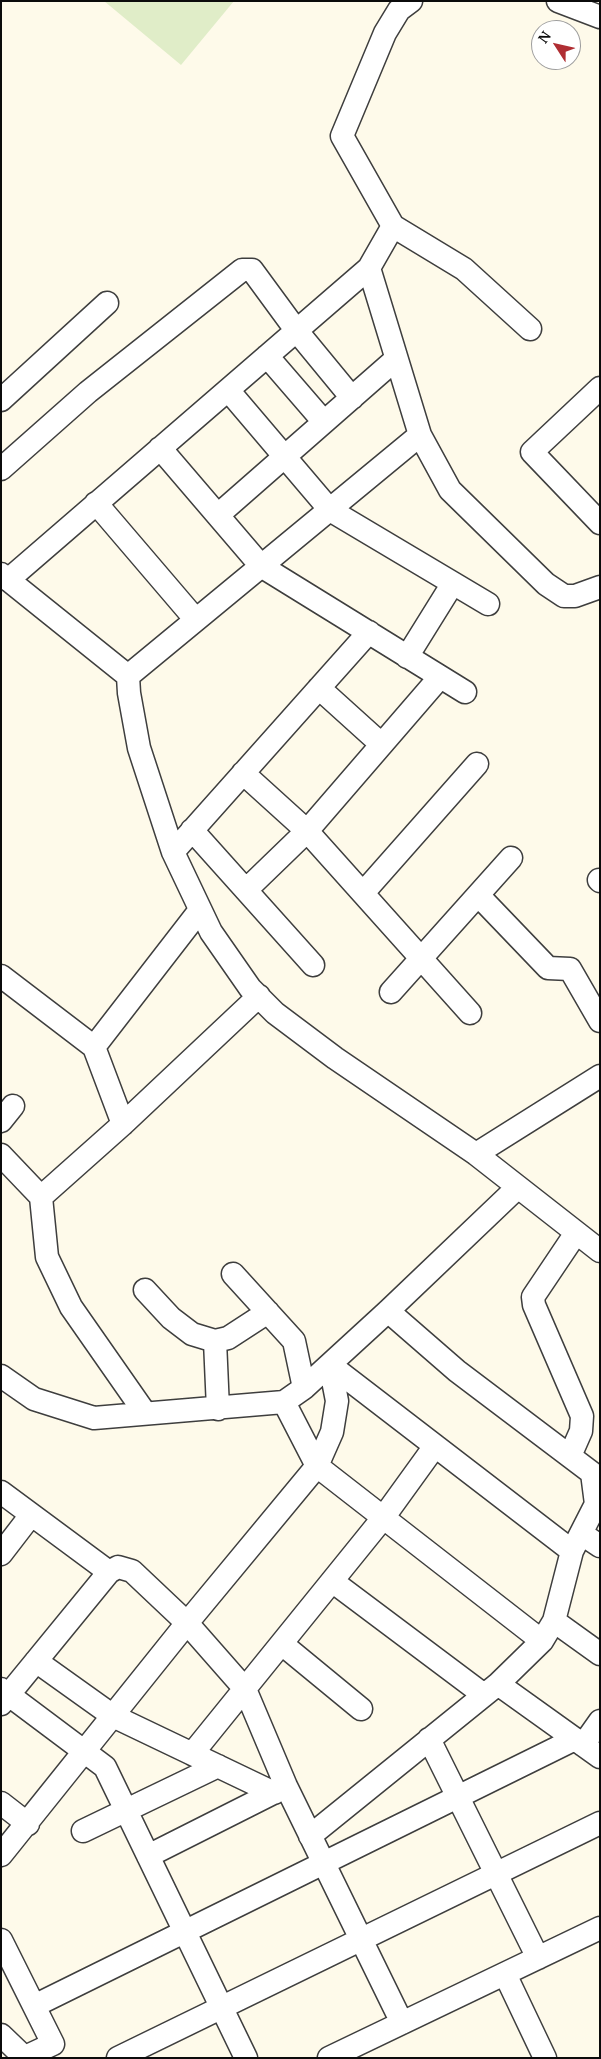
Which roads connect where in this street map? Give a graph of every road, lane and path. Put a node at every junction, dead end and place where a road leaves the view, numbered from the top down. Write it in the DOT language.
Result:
graph roads {
  1 [pos="411,1"];
  2 [pos="558,1"];
  3 [pos="600,17"];
  4 [pos="393,226"];
  5 [pos="369,268"];
  6 [pos="107,303"];
  7 [pos="530,328"];
  8 [pos="296,330"];
  9 [pos="268,356"];
  10 [pos="396,359"];
  11 [pos="600,388"];
  12 [pos="228,390"];
  13 [pos="352,398"];
  14 [pos="1,400"];
  15 [pos="324,422"];
  16 [pos="420,435"];
  17 [pos="160,448"];
  18 [pos="284,456"];
  19 [pos="1,469"];
  20 [pos="96,503"];
  21 [pos="330,510"];
  22 [pos="218,514"];
  23 [pos="600,523"];
  24 [pos="261,566"];
  25 [pos="5,577"];
  26 [pos="453,583"];
  27 [pos="600,587"];
  28 [pos="488,604"];
  29 [pos="196,620"];
  30 [pos="369,632"];
  31 [pos="407,657"];
  32 [pos="128,676"];
  33 [pos="440,677"];
  34 [pos="319,688"];
  35 [pos="465,692"];
  36 [pos="381,744"];
  37 [pos="477,764"];
  38 [pos="243,773"];
  39 [pos="192,830"];
  40 [pos="308,831"];
  41 [pos="173,852"];
  42 [pos="511,858"];
  43 [pos="246,890"];
  44 [pos="363,893"];
  45 [pos="478,895"];
  46 [pos="200,910"];
  47 [pos="422,958"];
  48 [pos="313,965"];
  49 [pos="1,976"];
  50 [pos="390,992"];
  51 [pos="259,996"];
  52 [pos="470,1013"];
  53 [pos="600,1021"];
  54 [pos="94,1047"];
  55 [pos="600,1076"];
  56 [pos="123,1124"];
  57 [pos="476,1154"];
  58 [pos="1,1155"];
  59 [pos="518,1187"];
  60 [pos="41,1197"];
  61 [pos="576,1233"];
  62 [pos="600,1251"];
  63 [pos="233,1274"];
  64 [pos="145,1290"];
  65 [pos="388,1311"];
  66 [pos="268,1312"];
  67 [pos="215,1341"];
  68 [pos="330,1365"];
  69 [pos="1,1376"];
  70 [pos="304,1388"];
  71 [pos="284,1402"];
  72 [pos="218,1409"];
  73 [pos="146,1413"];
  74 [pos="435,1446"];
  75 [pos="570,1456"];
  76 [pos="317,1466"];
  77 [pos="1,1492"];
  78 [pos="31,1515"];
  79 [pos="383,1518"];
  80 [pos="585,1543"];
  81 [pos="1,1554"];
  82 [pos="109,1572"];
  83 [pos="332,1581"];
  84 [pos="554,1621"];
  85 [pos="187,1623"];
  86 [pos="542,1641"];
  87 [pos="282,1644"];
  88 [pos="600,1654"];
  89 [pos="36,1661"];
  90 [pos="245,1689"];
  91 [pos="491,1690"];
  92 [pos="4,1696"];
  93 [pos="361,1709"];
  94 [pos="113,1716"];
  95 [pos="600,1721"];
  96 [pos="429,1739"];
  97 [pos="586,1747"];
  98 [pos="85,1752"];
  99 [pos="192,1754"];
  100 [pos="218,1766"];
  101 [pos="280,1789"];
  102 [pos="458,1797"];
  103 [pos="1,1803"];
  104 [pos="126,1810"];
  105 [pos="600,1823"];
  106 [pos="28,1824"];
  107 [pos="82,1831"];
  108 [pos="310,1836"];
  109 [pos="1,1855"];
  110 [pos="148,1856"];
  111 [pos="324,1863"];
  112 [pos="496,1874"];
  113 [pos="600,1928"];
  114 [pos="185,1932"];
  115 [pos="361,1939"];
  116 [pos="1,1940"];
  117 [pos="538,1958"];
  118 [pos="504,1974"];
  119 [pos="34,2006"];
  120 [pos="222,2007"];
  121 [pos="402,2023"];
  122 [pos="1,2035"];
  123 [pos="24,2058"];
  124 [pos="118,2058"];
  125 [pos="246,2058"];
  126 [pos="329,2058"];
  127 [pos="545,2058"];
  1 -- 4 [label="street"];
  2 -- 3 [label="street"];
  4 -- 5 [label="street"];
  4 -- 7 [label="street"];
  5 -- 8 [label="street"];
  5 -- 10 [label="street"];
  6 -- 14 [label="street"];
  8 -- 9 [label="street"];
  8 -- 13 [label="street"];
  8 -- 19 [label="street"];
  9 -- 12 [label="street"];
  9 -- 15 [label="street"];
  10 -- 13 [label="street"];
  10 -- 16 [label="street"];
  11 -- 23 [label="street"];
  12 -- 17 [label="street"];
  12 -- 18 [label="street"];
  13 -- 15 [label="street"];
  15 -- 18 [label="street"];
  16 -- 21 [label="street"];
  16 -- 27 [label="street"];
  17 -- 20 [label="street"];
  17 -- 22 [label="street"];
  18 -- 21 [label="street"];
  18 -- 22 [label="street"];
  20 -- 25 [label="street"];
  20 -- 29 [label="street"];
  21 -- 24 [label="street"];
  21 -- 26 [label="street"];
  22 -- 24 [label="street"];
  24 -- 29 [label="street"];
  24 -- 30 [label="street"];
  25 -- 32 [label="street"];
  26 -- 28 [label="street"];
  26 -- 31 [label="street"];
  29 -- 32 [label="street"];
  30 -- 31 [label="street"];
  30 -- 34 [label="street"];
  31 -- 33 [label="street"];
  32 -- 41 [label="street"];
  33 -- 35 [label="street"];
  33 -- 36 [label="street"];
  34 -- 36 [label="street"];
  34 -- 38 [label="street"];
  36 -- 40 [label="street"];
  37 -- 44 [label="street"];
  38 -- 39 [label="street"];
  38 -- 40 [label="street"];
  39 -- 41 [label="street"];
  39 -- 43 [label="street"];
  40 -- 43 [label="street"];
  40 -- 44 [label="street"];
  41 -- 46 [label="street"];
  42 -- 45 [label="street"];
  43 -- 48 [label="street"];
  44 -- 47 [label="street"];
  45 -- 47 [label="street"];
  45 -- 53 [label="street"];
  46 -- 51 [label="street"];
  46 -- 54 [label="street"];
  47 -- 50 [label="street"];
  47 -- 52 [label="street"];
  49 -- 54 [label="street"];
  51 -- 56 [label="street"];
  51 -- 57 [label="street"];
  54 -- 56 [label="street"];
  55 -- 57 [label="street"];
  56 -- 60 [label="street"];
  57 -- 59 [label="street"];
  58 -- 60 [label="street"];
  59 -- 61 [label="street"];
  59 -- 65 [label="street"];
  60 -- 73 [label="street"];
  61 -- 62 [label="street"];
  61 -- 75 [label="street"];
  63 -- 66 [label="street"];
  64 -- 67 [label="street"];
  65 -- 68 [label="street"];
  65 -- 75 [label="street"];
  66 -- 67 [label="street"];
  66 -- 70 [label="street"];
  67 -- 72 [label="street"];
  68 -- 70 [label="street"];
  68 -- 74 [label="street"];
  68 -- 76 [label="street"];
  69 -- 73 [label="street"];
  70 -- 71 [label="street"];
  71 -- 72 [label="street"];
  71 -- 76 [label="street"];
  72 -- 73 [label="street"];
  74 -- 79 [label="street"];
  74 -- 80 [label="street"];
  75 -- 80 [label="street"];
  76 -- 79 [label="street"];
  76 -- 85 [label="street"];
  77 -- 78 [label="street"];
  78 -- 81 [label="street"];
  78 -- 82 [label="street"];
  79 -- 83 [label="street"];
  79 -- 86 [label="street"];
  80 -- 84 [label="street"];
  82 -- 85 [label="street"];
  82 -- 89 [label="street"];
  83 -- 87 [label="street"];
  83 -- 91 [label="street"];
  84 -- 86 [label="street"];
  84 -- 88 [label="street"];
  85 -- 90 [label="street"];
  85 -- 94 [label="street"];
  86 -- 91 [label="street"];
  87 -- 90 [label="street"];
  87 -- 93 [label="street"];
  89 -- 92 [label="street"];
  89 -- 94 [label="street"];
  90 -- 99 [label="street"];
  90 -- 101 [label="street"];
  91 -- 96 [label="street"];
  91 -- 97 [label="street"];
  92 -- 98 [label="street"];
  94 -- 98 [label="street"];
  94 -- 99 [label="street"];
  95 -- 97 [label="street"];
  96 -- 102 [label="street"];
  96 -- 108 [label="street"];
  97 -- 102 [label="street"];
  98 -- 104 [label="street"];
  98 -- 106 [label="street"];
  99 -- 100 [label="street"];
  100 -- 101 [label="street"];
  100 -- 104 [label="street"];
  101 -- 108 [label="street"];
  101 -- 110 [label="street"];
  102 -- 111 [label="street"];
  102 -- 112 [label="street"];
  103 -- 106 [label="street"];
  104 -- 107 [label="street"];
  104 -- 110 [label="street"];
  105 -- 112 [label="street"];
  106 -- 109 [label="street"];
  108 -- 111 [label="street"];
  110 -- 114 [label="street"];
  111 -- 114 [label="street"];
  111 -- 115 [label="street"];
  112 -- 115 [label="street"];
  112 -- 117 [label="street"];
  113 -- 117 [label="street"];
  114 -- 119 [label="street"];
  114 -- 120 [label="street"];
  115 -- 120 [label="street"];
  115 -- 121 [label="street"];
  116 -- 119 [label="street"];
  117 -- 118 [label="street"];
  118 -- 121 [label="street"];
  118 -- 127 [label="street"];
  119 -- 123 [label="street"];
  120 -- 124 [label="street"];
  120 -- 125 [label="street"];
  121 -- 126 [label="street"];
  122 -- 123 [label="street"];
}
